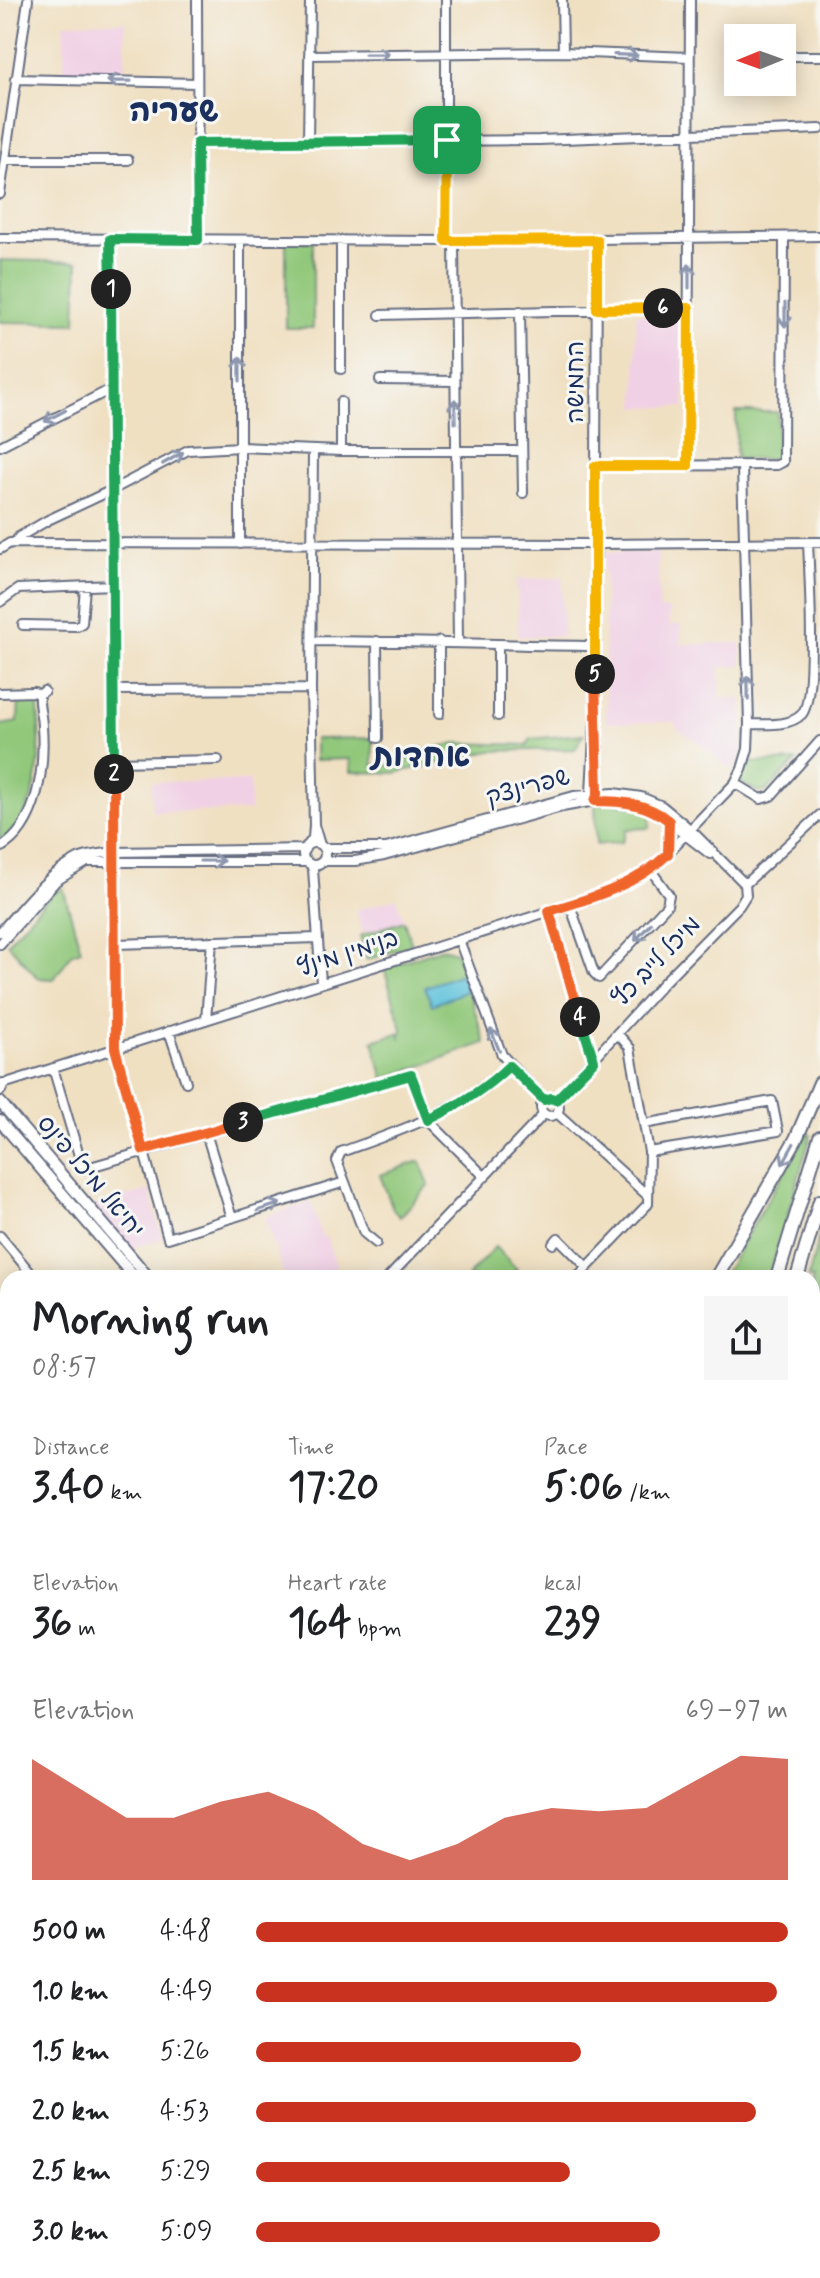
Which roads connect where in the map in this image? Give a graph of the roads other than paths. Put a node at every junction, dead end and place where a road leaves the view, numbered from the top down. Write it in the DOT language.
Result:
graph roads {
  1 [pos="28,0"];
  2 [pos="197,0"];
  3 [pos="310,0"];
  4 [pos="446,0"];
  5 [pos="562,0"];
  6 [pos="690,0"];
  7 [pos="563,52"];
  8 [pos="446,53"];
  9 [pos="309,55"];
  10 [pos="796,56"];
  11 [pos="820,56"];
  12 [pos="689,57"];
  13 [pos="15,79"];
  14 [pos="197,83"];
  15 [pos="820,129"];
  16 [pos="688,134"];
  17 [pos="447,140"];
  18 [pos="308,141"];
  19 [pos="197,143"];
  20 [pos="5,160"];
  21 [pos="128,160"];
  22 [pos="0,194"];
  23 [pos="820,236"];
  24 [pos="784,237"];
  25 [pos="0,238"];
  26 [pos="110,239"];
  27 [pos="689,239"];
  28 [pos="198,240"];
  29 [pos="240,240"];
  30 [pos="597,240"];
  31 [pos="341,241"];
  32 [pos="450,241"];
  33 [pos="689,308"];
  34 [pos="597,309"];
  35 [pos="520,311"];
  36 [pos="454,313"];
  37 [pos="380,315"];
  38 [pos="341,369"];
  39 [pos="380,380"];
  40 [pos="455,381"];
  41 [pos="111,389"];
  42 [pos="341,402"];
  43 [pos="0,446"];
  44 [pos="240,447"];
  45 [pos="313,450"];
  46 [pos="341,451"];
  47 [pos="522,451"];
  48 [pos="456,452"];
  49 [pos="595,466"];
  50 [pos="688,466"];
  51 [pos="742,466"];
  52 [pos="112,490"];
  53 [pos="523,493"];
  54 [pos="746,542"];
  55 [pos="808,542"];
  56 [pos="820,542"];
  57 [pos="12,543"];
  58 [pos="112,544"];
  59 [pos="240,544"];
  60 [pos="311,544"];
  61 [pos="596,544"];
  62 [pos="457,545"];
  63 [pos="0,549"];
  64 [pos="113,585"];
  65 [pos="85,587"];
  66 [pos="815,593"];
  67 [pos="0,602"];
  68 [pos="23,625"];
  69 [pos="312,641"];
  70 [pos="377,641"];
  71 [pos="439,641"];
  72 [pos="458,643"];
  73 [pos="498,645"];
  74 [pos="595,646"];
  75 [pos="311,689"];
  76 [pos="113,690"];
  77 [pos="0,693"];
  78 [pos="439,714"];
  79 [pos="498,716"];
  80 [pos="749,724"];
  81 [pos="378,738"];
  82 [pos="820,741"];
  83 [pos="218,760"];
  84 [pos="114,762"];
  85 [pos="735,783"];
  86 [pos="594,796"];
  87 [pos="820,815"];
  88 [pos="669,821"];
  89 [pos="314,825"];
  90 [pos="687,832"];
  91 [pos="306,847"];
  92 [pos="322,847"];
  93 [pos="0,848"];
  94 [pos="668,854"];
  95 [pos="114,857"];
  96 [pos="314,864"];
  97 [pos="650,869"];
  98 [pos="745,884"];
  99 [pos="570,905"];
  100 [pos="549,911"];
  101 [pos="318,938"];
  102 [pos="1,939"];
  103 [pos="459,940"];
  104 [pos="212,941"];
  105 [pos="115,944"];
  106 [pos="321,983"];
  107 [pos="206,1020"];
  108 [pos="169,1031"];
  109 [pos="617,1033"];
  110 [pos="115,1048"];
  111 [pos="594,1061"];
  112 [pos="509,1066"];
  113 [pos="53,1068"];
  114 [pos="186,1082"];
  115 [pos="820,1083"];
  116 [pos="1,1086"];
  117 [pos="544,1100"];
  118 [pos="556,1100"];
  119 [pos="0,1102"];
  120 [pos="557,1113"];
  121 [pos="544,1114"];
  122 [pos="428,1120"];
  123 [pos="0,1121"];
  124 [pos="644,1124"];
  125 [pos="206,1133"];
  126 [pos="820,1137"];
  127 [pos="143,1150"];
  128 [pos="649,1152"];
  129 [pos="485,1177"];
  130 [pos="345,1182"];
  131 [pos="648,1196"];
  132 [pos="820,1201"];
  133 [pos="232,1218"];
  134 [pos="0,1236"];
  135 [pos="376,1243"];
  136 [pos="553,1244"];
  137 [pos="587,1267"];
  138 [pos="28,1270"];
  139 [pos="128,1270"];
  140 [pos="142,1270"];
  141 [pos="396,1270"];
  142 [pos="584,1270"];
  143 [pos="721,1270"];
  144 [pos="779,1270"];
  145 [pos="799,1270"];
  146 [pos="820,1461"];
  147 [pos="820,1469"];
  1 -- 13 [label="street"];
  2 -- 14 [label="street"];
  3 -- 9 [label="street"];
  4 -- 8 [label="street"];
  5 -- 7 [label="street"];
  6 -- 12 [label="street"];
  7 -- 8 [label="street"];
  7 -- 12 [label="street, one-way"];
  9 -- 8 [label="street, one-way"];
  8 -- 17 [label="street"];
  9 -- 18 [label="street"];
  10 -- 11 [label="street"];
  12 -- 16 [label="street"];
  14 -- 13 [label="street, one-way"];
  13 -- 20 [label="street"];
  14 -- 19 [label="street"];
  15 -- 16 [label="street"];
  16 -- 17 [label="street"];
  16 -- 27 [label="street"];
  17 -- 18 [label="street"];
  17 -- 32 [label="street"];
  18 -- 19 [label="street"];
  19 -- 28 [label="street"];
  20 -- 21 [label="street"];
  20 -- 22 [label="street"];
  23 -- 24 [label="street"];
  24 -- 27 [label="street"];
  24 -- 51 [label="street, one-way"];
  25 -- 26 [label="street"];
  26 -- 28 [label="street"];
  26 -- 41 [label="street"];
  27 -- 30 [label="street"];
  33 -- 27 [label="street, one-way"];
  28 -- 29 [label="street"];
  29 -- 31 [label="street"];
  44 -- 29 [label="street, one-way"];
  30 -- 32 [label="street"];
  30 -- 34 [label="street, החמישה"];
  31 -- 32 [label="street"];
  31 -- 38 [label="street"];
  32 -- 36 [label="street"];
  33 -- 34 [label="street"];
  33 -- 50 [label="street"];
  34 -- 35 [label="street"];
  34 -- 49 [label="street, החמישה"];
  35 -- 36 [label="street"];
  35 -- 47 [label="street"];
  36 -- 37 [label="street"];
  36 -- 40 [label="street"];
  39 -- 40 [label="street"];
  48 -- 40 [label="street, one-way"];
  41 -- 43 [label="street, one-way"];
  41 -- 52 [label="street"];
  42 -- 46 [label="street"];
  44 -- 45 [label="street"];
  52 -- 44 [label="street, one-way"];
  44 -- 59 [label="street"];
  45 -- 46 [label="street"];
  45 -- 60 [label="street"];
  46 -- 48 [label="street"];
  47 -- 48 [label="street"];
  47 -- 53 [label="street"];
  48 -- 62 [label="street"];
  49 -- 50 [label="street"];
  49 -- 61 [label="street, החמישה"];
  50 -- 51 [label="street"];
  51 -- 54 [label="street"];
  52 -- 57 [label="street"];
  52 -- 58 [label="street"];
  54 -- 55 [label="street"];
  54 -- 61 [label="street"];
  80 -- 54 [label="street, one-way"];
  55 -- 56 [label="street"];
  55 -- 66 [label="street"];
  57 -- 58 [label="street"];
  57 -- 63 [label="street"];
  58 -- 59 [label="street"];
  58 -- 64 [label="street"];
  59 -- 60 [label="street"];
  60 -- 62 [label="street"];
  60 -- 69 [label="street"];
  61 -- 62 [label="street"];
  61 -- 74 [label="street, החמישה"];
  62 -- 72 [label="street"];
  64 -- 65 [label="street"];
  64 -- 76 [label="street"];
  65 -- 67 [label="street"];
  65 -- 68 [label="street"];
  66 -- 80 [label="street"];
  69 -- 70 [label="street"];
  69 -- 75 [label="street"];
  70 -- 71 [label="street"];
  70 -- 81 [label="street"];
  71 -- 72 [label="street"];
  71 -- 78 [label="street"];
  72 -- 73 [label="street"];
  73 -- 74 [label="street"];
  73 -- 79 [label="street"];
  74 -- 86 [label="street, החמישה"];
  75 -- 76 [label="street"];
  75 -- 89 [label="street"];
  76 -- 84 [label="street"];
  77 -- 93 [label="street"];
  80 -- 85 [label="street"];
  82 -- 85 [label="street"];
  83 -- 84 [label="street"];
  84 -- 95 [label="street"];
  85 -- 90 [label="street, בנימין מינץ"];
  86 -- 88 [label="street, שפרינצק"];
  86 -- 90 [label="street, שפרינצק"];
  86 -- 92 [label="street, שפרינצק"];
  86 -- 96 [label="street, שפרינצק"];
  87 -- 98 [label="street"];
  88 -- 90 [label="street, שפרינצק"];
  88 -- 94 [label="street"];
  89 -- 91 [label="street"];
  89 -- 92 [label="street"];
  90 -- 94 [label="street, בנימין מינץ"];
  90 -- 98 [label="street, שפרינצק"];
  91 -- 92 [label="street, שפרינצק"];
  91 -- 95 [label="street, שפרינצק"];
  91 -- 96 [label="street"];
  92 -- 96 [label="street"];
  94 -- 97 [label="street, בנימין מינץ"];
  95 -- 96 [label="street, שפרינצק, one-way"];
  95 -- 102 [label="street, שפרינצק"];
  95 -- 105 [label="street"];
  96 -- 101 [label="street"];
  97 -- 99 [label="street, בנימין מינץ"];
  97 -- 99 [label="street, one-way"];
  98 -- 109 [label="street, מיכל לייב כץ"];
  99 -- 100 [label="street, בנימין מינץ"];
  100 -- 103 [label="street, בנימין מינץ"];
  100 -- 111 [label="street"];
  101 -- 104 [label="street"];
  101 -- 106 [label="street"];
  103 -- 106 [label="street, בנימין מינץ"];
  112 -- 103 [label="street, one-way"];
  104 -- 105 [label="street"];
  104 -- 107 [label="street"];
  105 -- 110 [label="street"];
  106 -- 107 [label="street, בנימין מינץ"];
  107 -- 108 [label="street, בנימין מינץ"];
  108 -- 110 [label="street, בנימין מינץ"];
  108 -- 114 [label="street"];
  109 -- 111 [label="street, מיכל לייב כץ"];
  109 -- 124 [label="street"];
  110 -- 113 [label="street, בנימין מינץ"];
  110 -- 127 [label="street"];
  111 -- 118 [label="street, מיכל לייב כץ"];
  112 -- 117 [label="street"];
  112 -- 122 [label="street"];
  113 -- 116 [label="street, בנימין מינץ"];
  113 -- 127 [label="street"];
  115 -- 143 [label="highway, one-way"];
  117 -- 118 [label="street"];
  117 -- 121 [label="street"];
  118 -- 120 [label="street"];
  119 -- 140 [label="main road, יחיאל מיכל פינס"];
  120 -- 121 [label="street"];
  120 -- 131 [label="street"];
  121 -- 129 [label="street"];
  122 -- 125 [label="street"];
  122 -- 129 [label="street"];
  122 -- 130 [label="street"];
  123 -- 139 [label="main road, יחיאל מיכל פינס"];
  124 -- 128 [label="street"];
  124 -- 128 [label="street"];
  125 -- 127 [label="street"];
  125 -- 133 [label="street"];
  126 -- 144 [label="highway"];
  127 -- 133 [label="street"];
  128 -- 131 [label="street"];
  129 -- 141 [label="street"];
  133 -- 130 [label="street, one-way"];
  130 -- 135 [label="street"];
  131 -- 137 [label="street"];
  132 -- 145 [label="highway"];
  134 -- 138 [label="street"];
  136 -- 137 [label="street"];
  137 -- 142 [label="street"];
  146 -- 147 [label="highway"];
}
